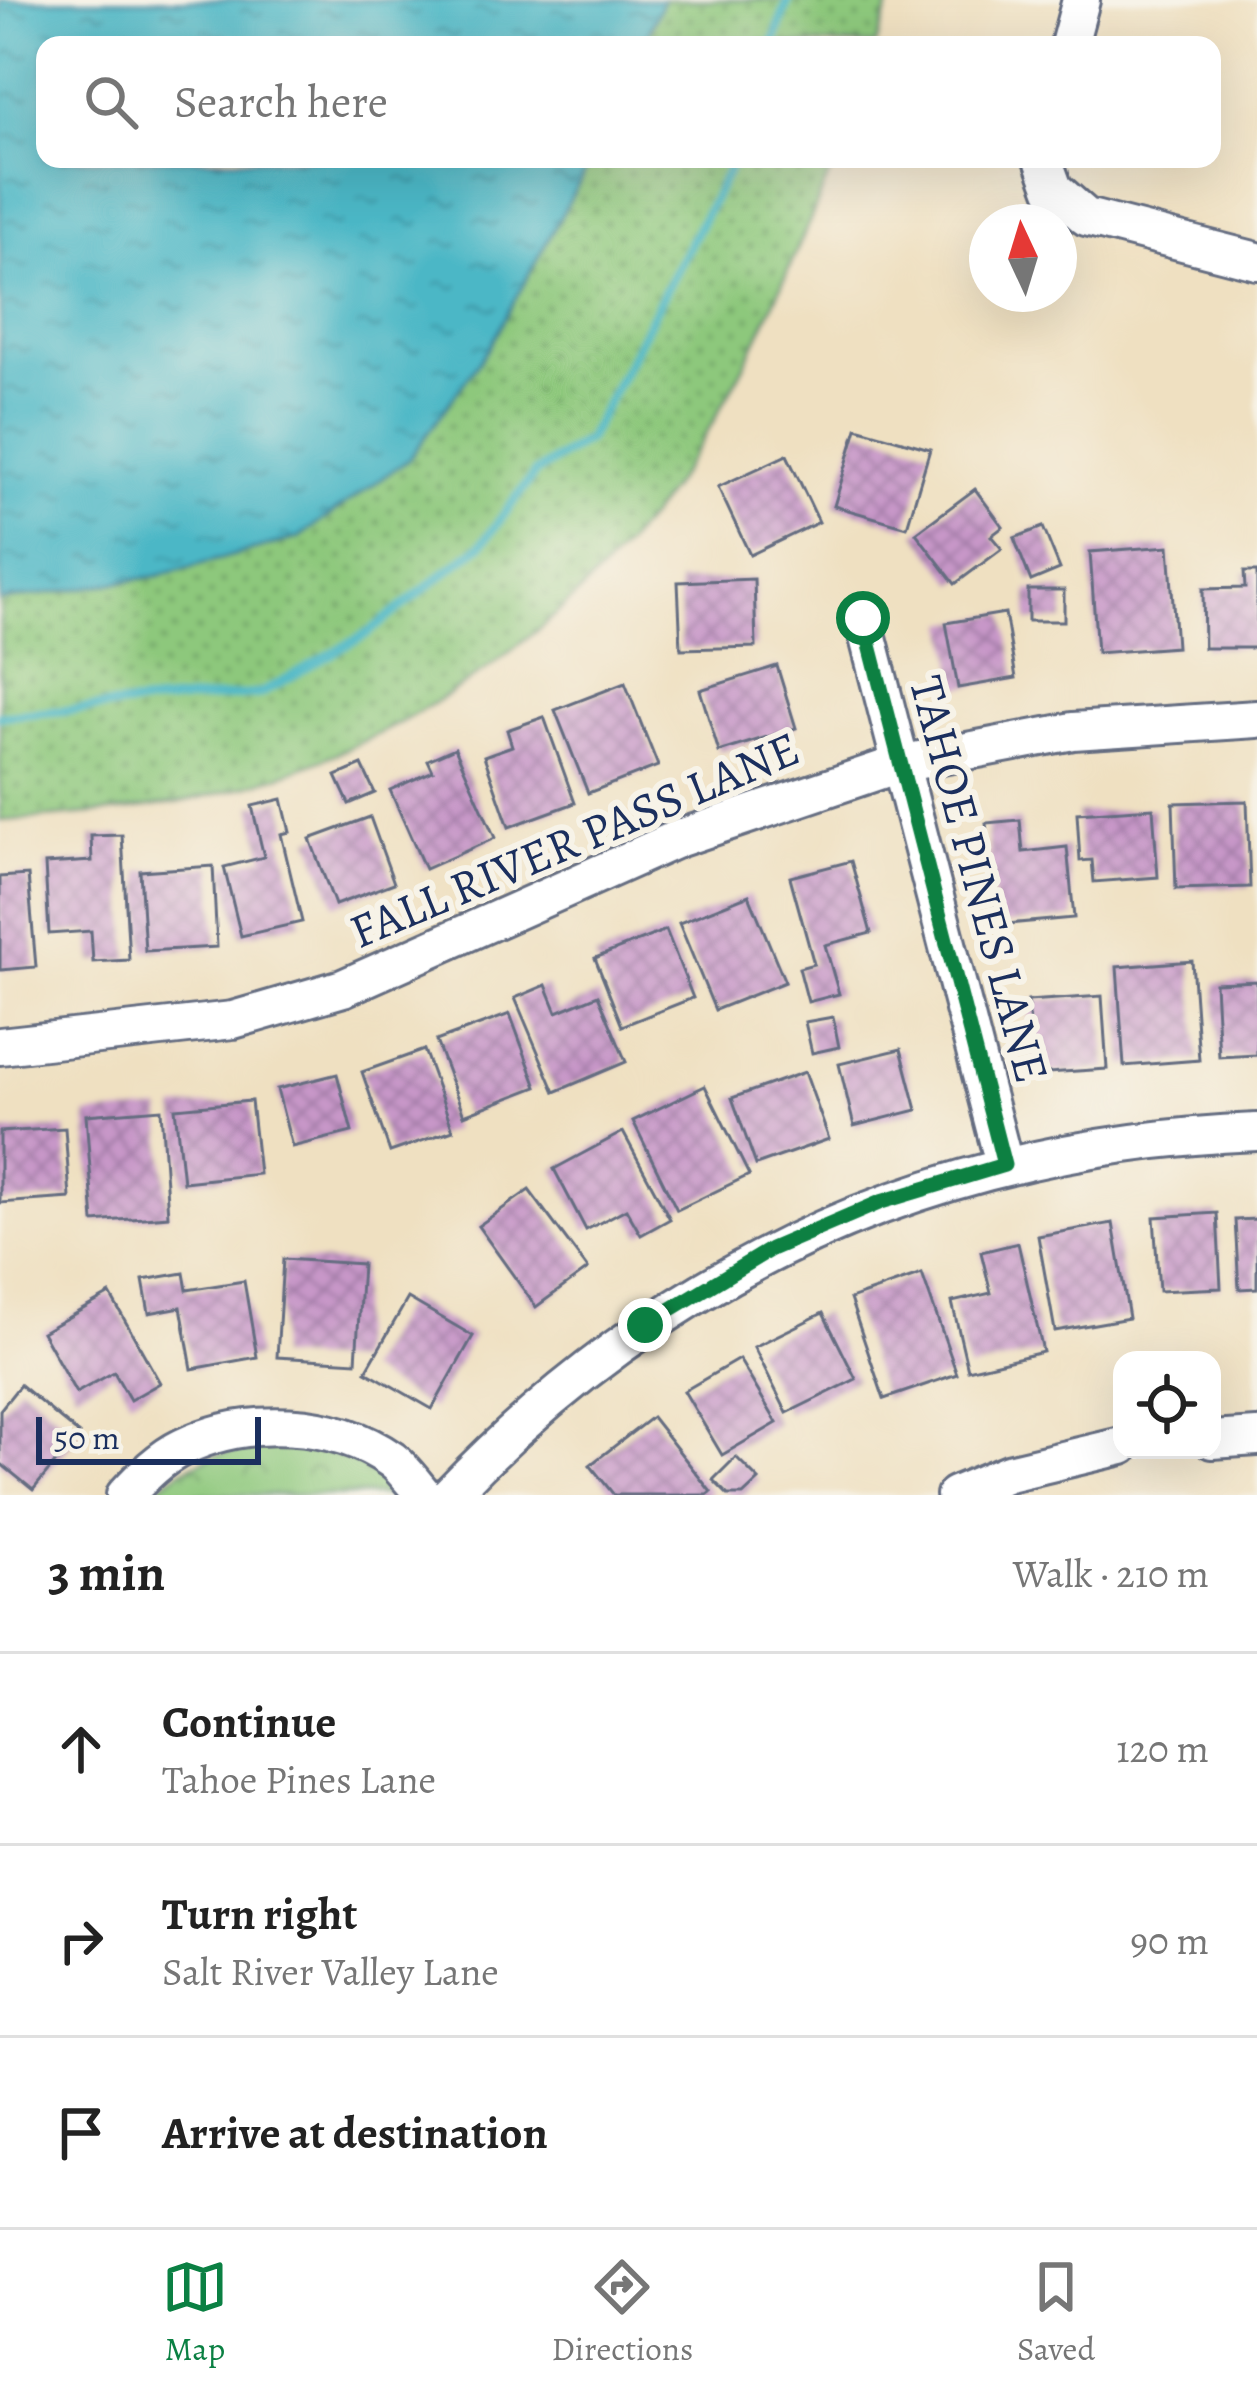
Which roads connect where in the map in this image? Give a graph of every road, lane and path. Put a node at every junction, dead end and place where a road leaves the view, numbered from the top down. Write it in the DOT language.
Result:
graph roads {
  1 [pos="1081,0"];
  2 [pos="1071,36"];
  3 [pos="1046,168"];
  4 [pos="1257,261"];
  5 [pos="863,618"];
  6 [pos="1257,719"];
  7 [pos="898,764"];
  8 [pos="0,1046"];
  9 [pos="1257,1132"];
  10 [pos="1004,1165"];
  11 [pos="1257,1437"];
  12 [pos="1221,1439"];
  13 [pos="1113,1448"];
  14 [pos="125,1495"];
  15 [pos="424,1495"];
  16 [pos="449,1495"];
  17 [pos="955,1495"];
  1 -- 2 [label="street"];
  3 -- 4 [label="street"];
  5 -- 7 [label="street, TAHOE PINES LANE"];
  6 -- 7 [label="street, FALL RIVER PASS LANE"];
  7 -- 8 [label="street, FALL RIVER PASS LANE"];
  7 -- 10 [label="street, TAHOE PINES LANE"];
  9 -- 10 [label="street"];
  10 -- 16 [label="street"];
  11 -- 12 [label="street"];
  13 -- 17 [label="street"];
  14 -- 15 [label="street"];
}
